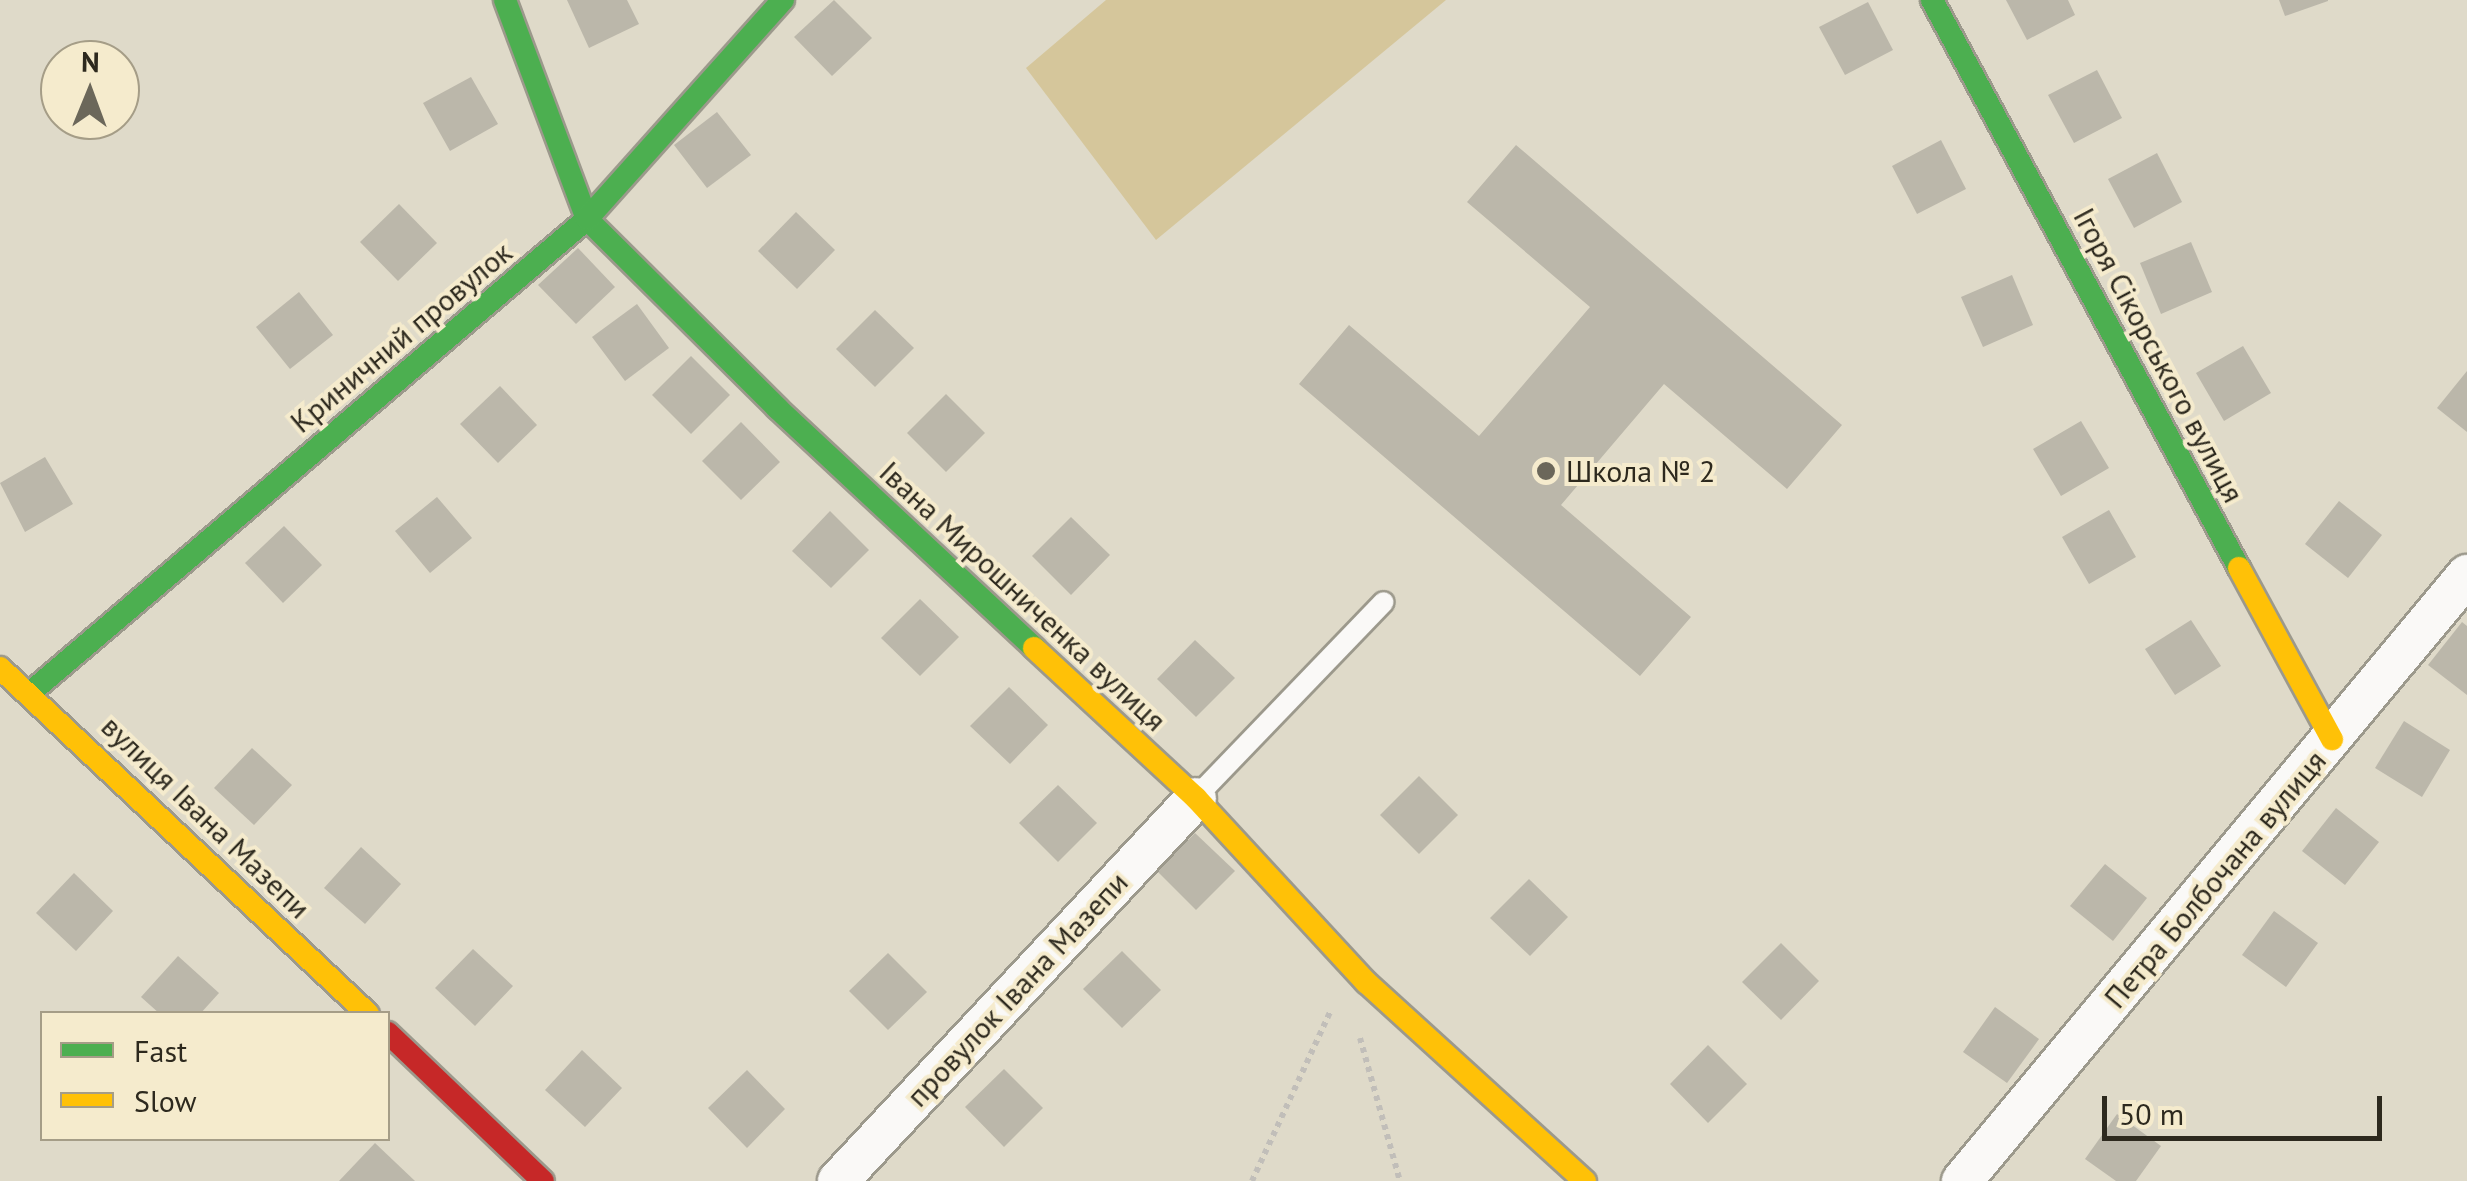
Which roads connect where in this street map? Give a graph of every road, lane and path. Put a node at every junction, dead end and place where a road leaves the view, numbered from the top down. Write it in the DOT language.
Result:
graph roads {
  1 [pos="505,0"];
  2 [pos="783,0"];
  3 [pos="1932,0"];
  4 [pos="587,218"];
  5 [pos="2467,576"];
  6 [pos="1384,602"];
  7 [pos="0,668"];
  8 [pos="31,692"];
  9 [pos="2332,740"];
  10 [pos="1196,798"];
  11 [pos="1346,961"];
  12 [pos="365,1011"];
  13 [pos="1356,1024"];
  14 [pos="390,1034"];
  15 [pos="543,1181"];
  16 [pos="838,1181"];
  17 [pos="1252,1181"];
  18 [pos="1400,1181"];
  19 [pos="1585,1181"];
  20 [pos="1962,1181"];
  1 -- 4 [label="street, Івана Мирошниченка вулиця"];
  2 -- 4 [label="street, Криничний провулок"];
  3 -- 9 [label="street, Ігоря Сікорського вулиця"];
  4 -- 8 [label="street, Криничний провулок"];
  4 -- 10 [label="street, Івана Мирошниченка вулиця"];
  5 -- 9 [label="street, Петра Болбочана вулиця"];
  6 -- 10 [label="lane"];
  7 -- 8 [label="street, вулиця Івана Мазепи"];
  8 -- 12 [label="street, вулиця Івана Мазепи"];
  9 -- 20 [label="street, Петра Болбочана вулиця"];
  10 -- 11 [label="street, Івана Мирошниченка вулиця"];
  10 -- 16 [label="street, провулок Івана Мазепи"];
  11 -- 17 [label="path"];
  11 -- 19 [label="street, Івана Мирошниченка вулиця"];
  13 -- 18 [label="path"];
  14 -- 15 [label="street"];
}
